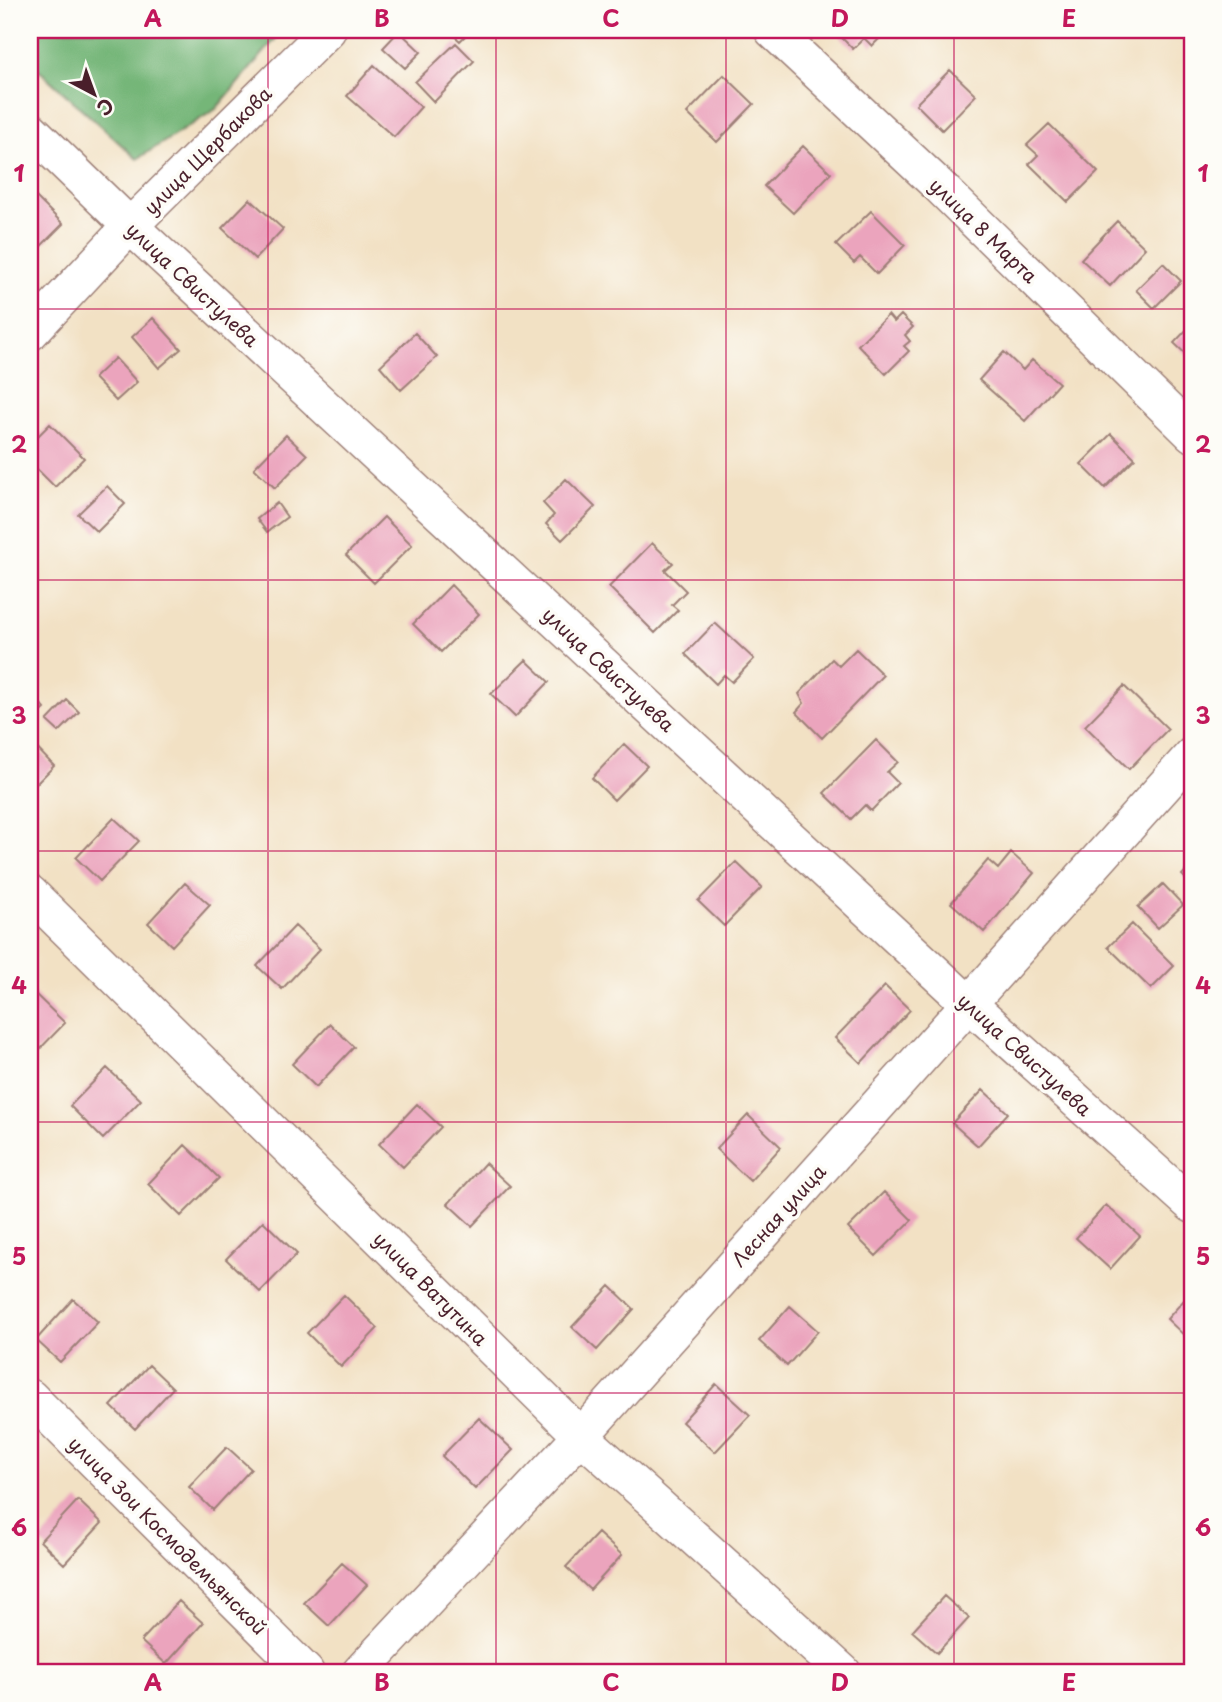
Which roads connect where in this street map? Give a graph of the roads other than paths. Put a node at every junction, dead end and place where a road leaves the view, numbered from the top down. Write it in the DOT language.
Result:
graph roads {
  1 [pos="328,30"];
  2 [pos="772,30"];
  3 [pos="30,129"];
  4 [pos="130,226"];
  5 [pos="30,333"];
  6 [pos="1192,434"];
  7 [pos="1192,755"];
  8 [pos="30,893"];
  9 [pos="968,1003"];
  10 [pos="1192,1205"];
  11 [pos="30,1397"];
  12 [pos="581,1436"];
  13 [pos="306,1672"];
  14 [pos="360,1672"];
  15 [pos="843,1672"];
  1 -- 4 [label="street, улица Щербакова"];
  2 -- 6 [label="street, улица 8 Марта"];
  3 -- 4 [label="street, улица Свистулева"];
  4 -- 5 [label="street, улица Щербакова"];
  4 -- 9 [label="street, улица Свистулева"];
  7 -- 9 [label="street, Лесная улица"];
  8 -- 12 [label="street, улица Ватутина"];
  9 -- 10 [label="street, улица Свистулева"];
  9 -- 12 [label="street, Лесная улица"];
  11 -- 13 [label="street, улица Зои Космодемьянской"];
  12 -- 14 [label="street, Лесная улица"];
  12 -- 15 [label="street, улица Ватутина"];
}
